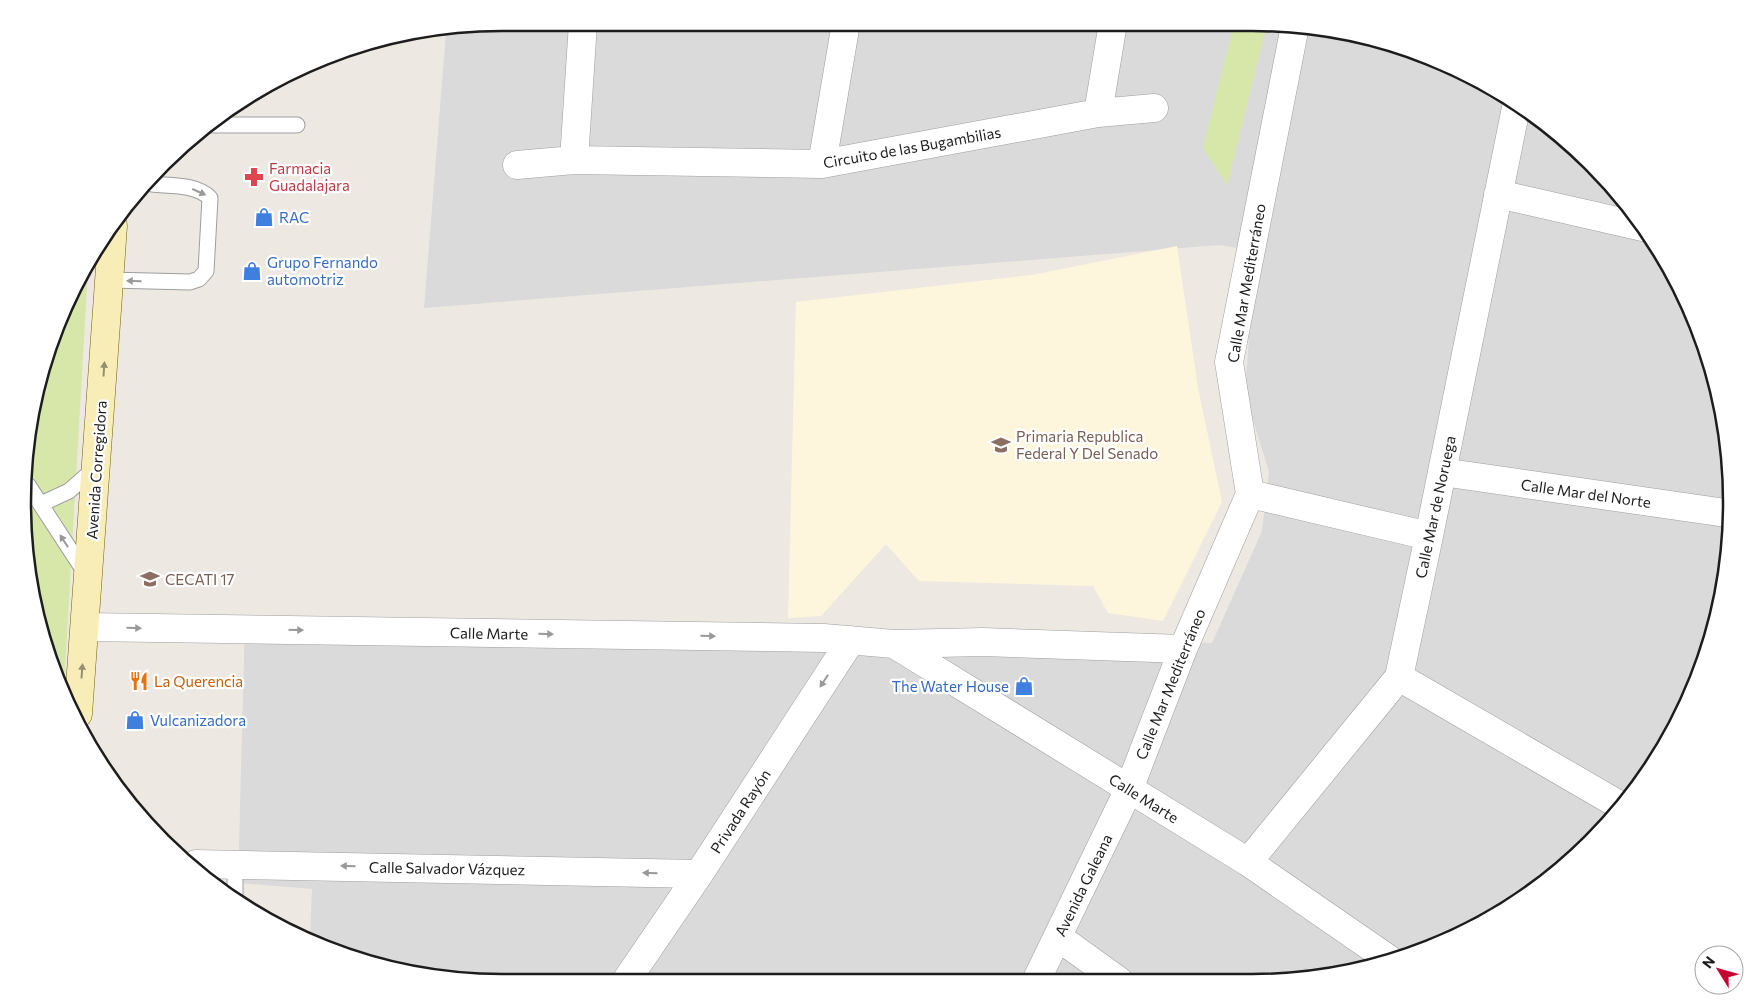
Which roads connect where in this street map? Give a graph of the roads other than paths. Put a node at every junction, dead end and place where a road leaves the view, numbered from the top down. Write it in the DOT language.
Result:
graph roads {
  1 [pos="582,31"];
  2 [pos="845,31"];
  3 [pos="1112,31"];
  4 [pos="1294,33"];
  5 [pos="1154,108"];
  6 [pos="1515,112"];
  7 [pos="1098,113"];
  8 [pos="221,125"];
  9 [pos="297,126"];
  10 [pos="574,160"];
  11 [pos="822,164"];
  12 [pos="517,165"];
  13 [pos="155,184"];
  14 [pos="1498,194"];
  15 [pos="1631,224"];
  16 [pos="112,240"];
  17 [pos="109,280"];
  18 [pos="97,466"];
  19 [pos="1442,472"];
  20 [pos="31,490"];
  21 [pos="1250,494"];
  22 [pos="41,504"];
  23 [pos="1723,514"];
  24 [pos="1429,536"];
  25 [pos="88,578"];
  26 [pos="85,627"];
  27 [pos="851,640"];
  28 [pos="894,644"];
  29 [pos="1183,649"];
  30 [pos="1399,677"];
  31 [pos="79,708"];
  32 [pos="1129,789"];
  33 [pos="1614,803"];
  34 [pos="1248,862"];
  35 [pos="201,864"];
  36 [pos="235,864"];
  37 [pos="699,874"];
  38 [pos="235,890"];
  39 [pos="1058,937"];
  40 [pos="1383,955"];
  41 [pos="631,974"];
  42 [pos="1040,974"];
  43 [pos="1107,974"];
  1 -- 10 [label="street"];
  2 -- 11 [label="street"];
  3 -- 7 [label="street"];
  4 -- 21 [label="street, Calle Mar Mediterráneo"];
  5 -- 7 [label="street, Circuito de las Bugambilias"];
  6 -- 14 [label="street, Calle Mar de Noruega"];
  7 -- 11 [label="street, Circuito de las Bugambilias"];
  8 -- 9 [label="lane"];
  10 -- 11 [label="street, Circuito de las Bugambilias"];
  10 -- 12 [label="street, Circuito de las Bugambilias"];
  13 -- 17 [label="lane, one-way"];
  14 -- 15 [label="street"];
  14 -- 19 [label="street, Calle Mar de Noruega"];
  16 -- 17 [label="main road, Avenida Corregidora"];
  18 -- 17 [label="main road, Avenida Corregidora, one-way"];
  18 -- 22 [label="lane"];
  18 -- 25 [label="main road, Avenida Corregidora"];
  19 -- 23 [label="street, Calle Mar del Norte"];
  19 -- 24 [label="street, Calle Mar de Noruega"];
  20 -- 22 [label="lane"];
  21 -- 24 [label="street"];
  21 -- 29 [label="street, Calle Mar Mediterráneo"];
  25 -- 22 [label="lane, one-way"];
  24 -- 30 [label="street, Calle Mar de Noruega"];
  25 -- 26 [label="main road, Avenida Corregidora"];
  26 -- 27 [label="street, Calle Marte, one-way"];
  31 -- 26 [label="main road, Avenida Corregidora, one-way"];
  27 -- 28 [label="street, Calle Marte"];
  27 -- 37 [label="street, Privada Rayón, one-way"];
  28 -- 29 [label="street, Calle Marte"];
  28 -- 32 [label="street, Calle Marte"];
  29 -- 32 [label="street, Calle Mar Mediterráneo"];
  30 -- 33 [label="street"];
  30 -- 34 [label="street, Calle Mar de Noruega"];
  32 -- 34 [label="street, Calle Marte"];
  32 -- 39 [label="street, Avenida Galeana"];
  34 -- 40 [label="street, Calle Marte"];
  35 -- 36 [label="street, Calle Salvador Vázquez"];
  37 -- 36 [label="street, Calle Salvador Vázquez, one-way"];
  36 -- 38 [label="lane"];
  37 -- 41 [label="street, Privada Rayón"];
  39 -- 42 [label="street, Avenida Galeana"];
  39 -- 43 [label="street"];
}
